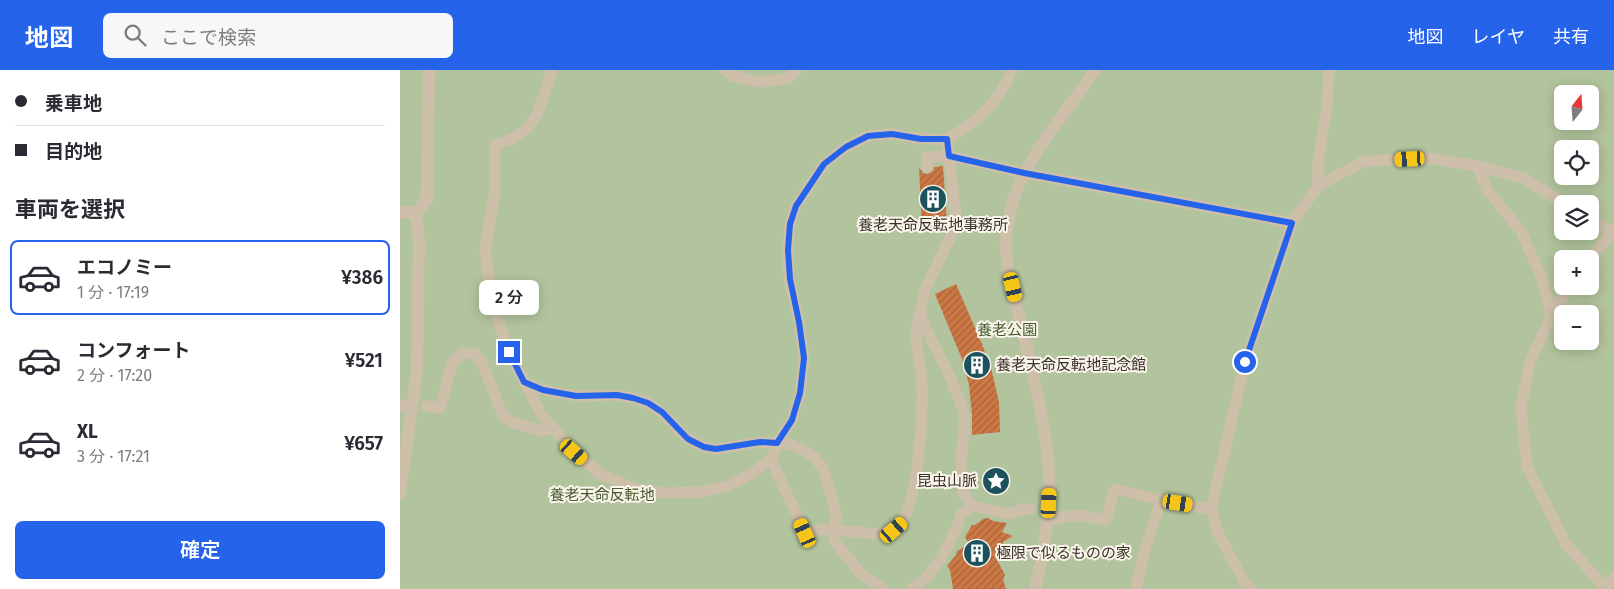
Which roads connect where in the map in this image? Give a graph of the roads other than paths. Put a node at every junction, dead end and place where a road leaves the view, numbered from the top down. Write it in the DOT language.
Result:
graph roads {
  1 [pos="429,70"];
  2 [pos="552,70"];
  3 [pos="724,70"];
  4 [pos="796,70"];
  5 [pos="1012,70"];
  6 [pos="1095,70"];
  7 [pos="1329,70"];
  8 [pos="947,139"];
  9 [pos="949,156"];
  10 [pos="1477,166"];
  11 [pos="927,167"];
  12 [pos="943,171"];
  13 [pos="1024,173"];
  14 [pos="1318,186"];
  15 [pos="953,187"];
  16 [pos="1554,197"];
  17 [pos="400,212"];
  18 [pos="416,213"];
  19 [pos="1292,223"];
  20 [pos="1599,224"];
  21 [pos="1613,232"];
  22 [pos="1598,250"];
  23 [pos="1565,295"];
  24 [pos="920,312"];
  25 [pos="1552,316"];
  26 [pos="524,382"];
  27 [pos="406,406"];
  28 [pos="426,406"];
  29 [pos="552,428"];
  30 [pos="777,443"];
  31 [pos="771,459"];
  32 [pos="400,494"];
  33 [pos="1161,500"];
  34 [pos="973,506"];
  35 [pos="1031,509"];
  36 [pos="1211,509"];
  37 [pos="1048,520"];
  38 [pos="835,530"];
  39 [pos="1614,578"];
  40 [pos="884,589"];
  41 [pos="912,589"];
  42 [pos="1035,589"];
  43 [pos="1136,589"];
  44 [pos="1252,589"];
  45 [pos="1605,589"];
  1 -- 18 [label="street"];
  2 -- 26 [label="lane"];
  3 -- 4 [label="lane"];
  5 -- 8 [label="lane"];
  6 -- 13 [label="street"];
  7 -- 14 [label="lane"];
  8 -- 9 [label="lane"];
  8 -- 30 [label="lane"];
  9 -- 11 [label="lane"];
  9 -- 13 [label="lane"];
  9 -- 15 [label="lane"];
  10 -- 14 [label="lane"];
  10 -- 16 [label="lane"];
  10 -- 25 [label="lane"];
  12 -- 15 [label="lane"];
  13 -- 19 [label="lane"];
  13 -- 37 [label="street"];
  14 -- 19 [label="lane"];
  15 -- 24 [label="lane"];
  17 -- 18 [label="street"];
  18 -- 27 [label="street"];
  19 -- 36 [label="lane"];
  20 -- 21 [label="lane"];
  21 -- 22 [label="lane"];
  23 -- 25 [label="lane"];
  24 -- 34 [label="lane"];
  24 -- 38 [label="lane"];
  25 -- 45 [label="lane"];
  26 -- 29 [label="lane"];
  26 -- 30 [label="lane"];
  27 -- 32 [label="street"];
  28 -- 29 [label="lane"];
  29 -- 31 [label="lane"];
  30 -- 31 [label="lane"];
  30 -- 38 [label="lane"];
  31 -- 38 [label="lane"];
  33 -- 36 [label="lane"];
  33 -- 37 [label="lane"];
  33 -- 43 [label="lane"];
  34 -- 35 [label="lane"];
  34 -- 41 [label="lane"];
  36 -- 44 [label="lane"];
  37 -- 42 [label="street"];
  38 -- 40 [label="lane"];
  39 -- 45 [label="lane"];
}
